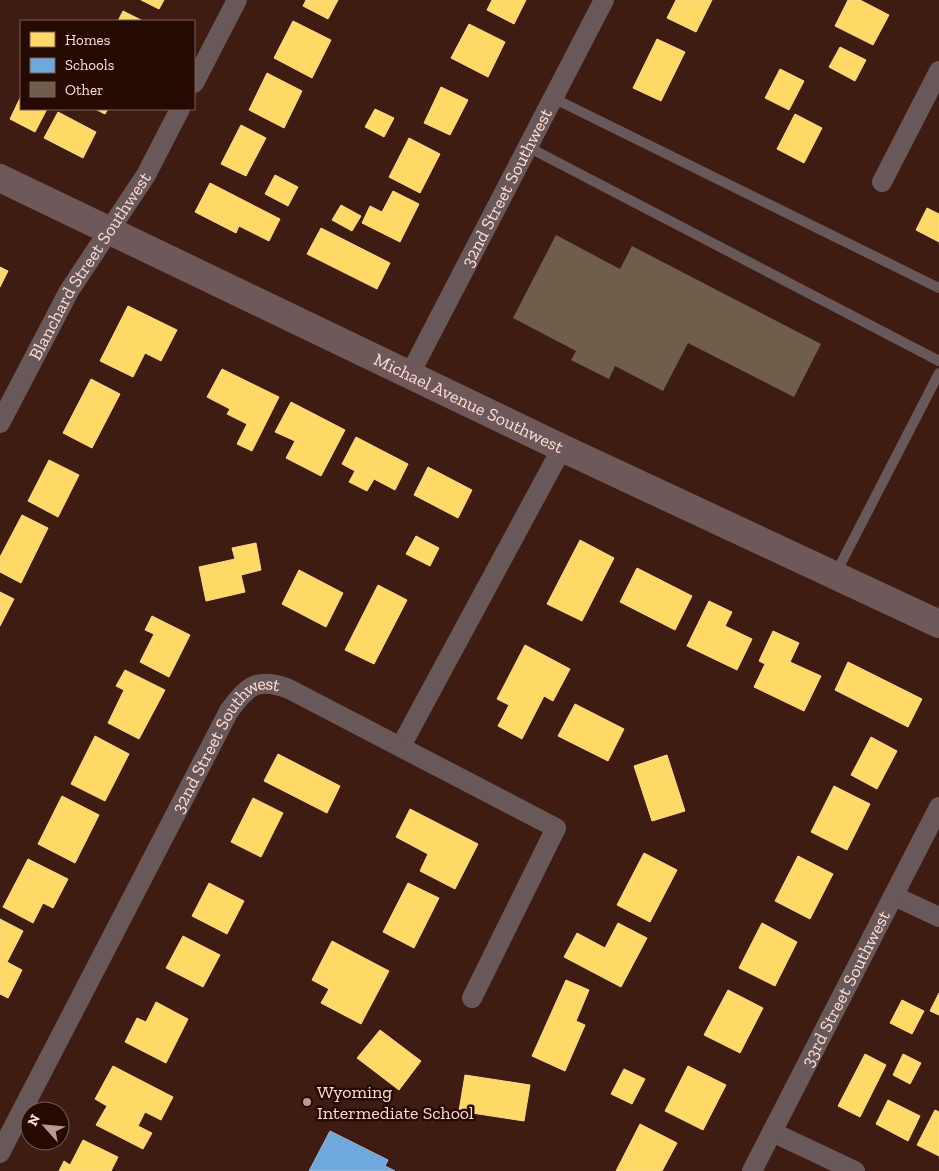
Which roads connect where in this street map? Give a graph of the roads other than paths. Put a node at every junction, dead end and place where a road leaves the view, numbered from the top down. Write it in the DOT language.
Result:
graph roads {
  1 [pos="237,0"];
  2 [pos="604,0"];
  3 [pos="939,71"];
  4 [pos="195,81"];
  5 [pos="553,98"];
  6 [pos="179,110"];
  7 [pos="528,147"];
  8 [pos="0,178"];
  9 [pos="882,182"];
  10 [pos="108,229"];
  11 [pos="939,288"];
  12 [pos="939,361"];
  13 [pos="939,373"];
  14 [pos="410,374"];
  15 [pos="0,423"];
  16 [pos="562,448"];
  17 [pos="834,576"];
  18 [pos="939,624"];
  19 [pos="401,746"];
  20 [pos="939,806"];
  21 [pos="894,896"];
  22 [pos="939,917"];
  23 [pos="472,998"];
  24 [pos="772,1132"];
  25 [pos="0,1153"];
  26 [pos="752,1171"];
  27 [pos="855,1171"];
  1 -- 4 [label="street"];
  2 -- 5 [label="street, 32nd Street Southwest"];
  3 -- 9 [label="street"];
  5 -- 7 [label="street, 32nd Street Southwest"];
  5 -- 11 [label="lane"];
  6 -- 10 [label="street, Blanchard Street Southwest"];
  7 -- 12 [label="lane"];
  7 -- 14 [label="street, 32nd Street Southwest"];
  8 -- 10 [label="street, Michael Avenue Southwest"];
  10 -- 14 [label="street, Michael Avenue Southwest"];
  10 -- 15 [label="street, Blanchard Street Southwest"];
  13 -- 17 [label="lane"];
  14 -- 16 [label="street, Michael Avenue Southwest"];
  16 -- 17 [label="street, Michael Avenue Southwest"];
  16 -- 19 [label="street"];
  17 -- 18 [label="street, Michael Avenue Southwest"];
  19 -- 23 [label="street, 32nd Street Southwest"];
  19 -- 25 [label="street, 32nd Street Southwest"];
  20 -- 21 [label="street, 33rd Street Southwest"];
  21 -- 22 [label="street"];
  21 -- 24 [label="street, 33rd Street Southwest"];
  24 -- 26 [label="street, 33rd Street Southwest"];
  24 -- 27 [label="street"];
}
